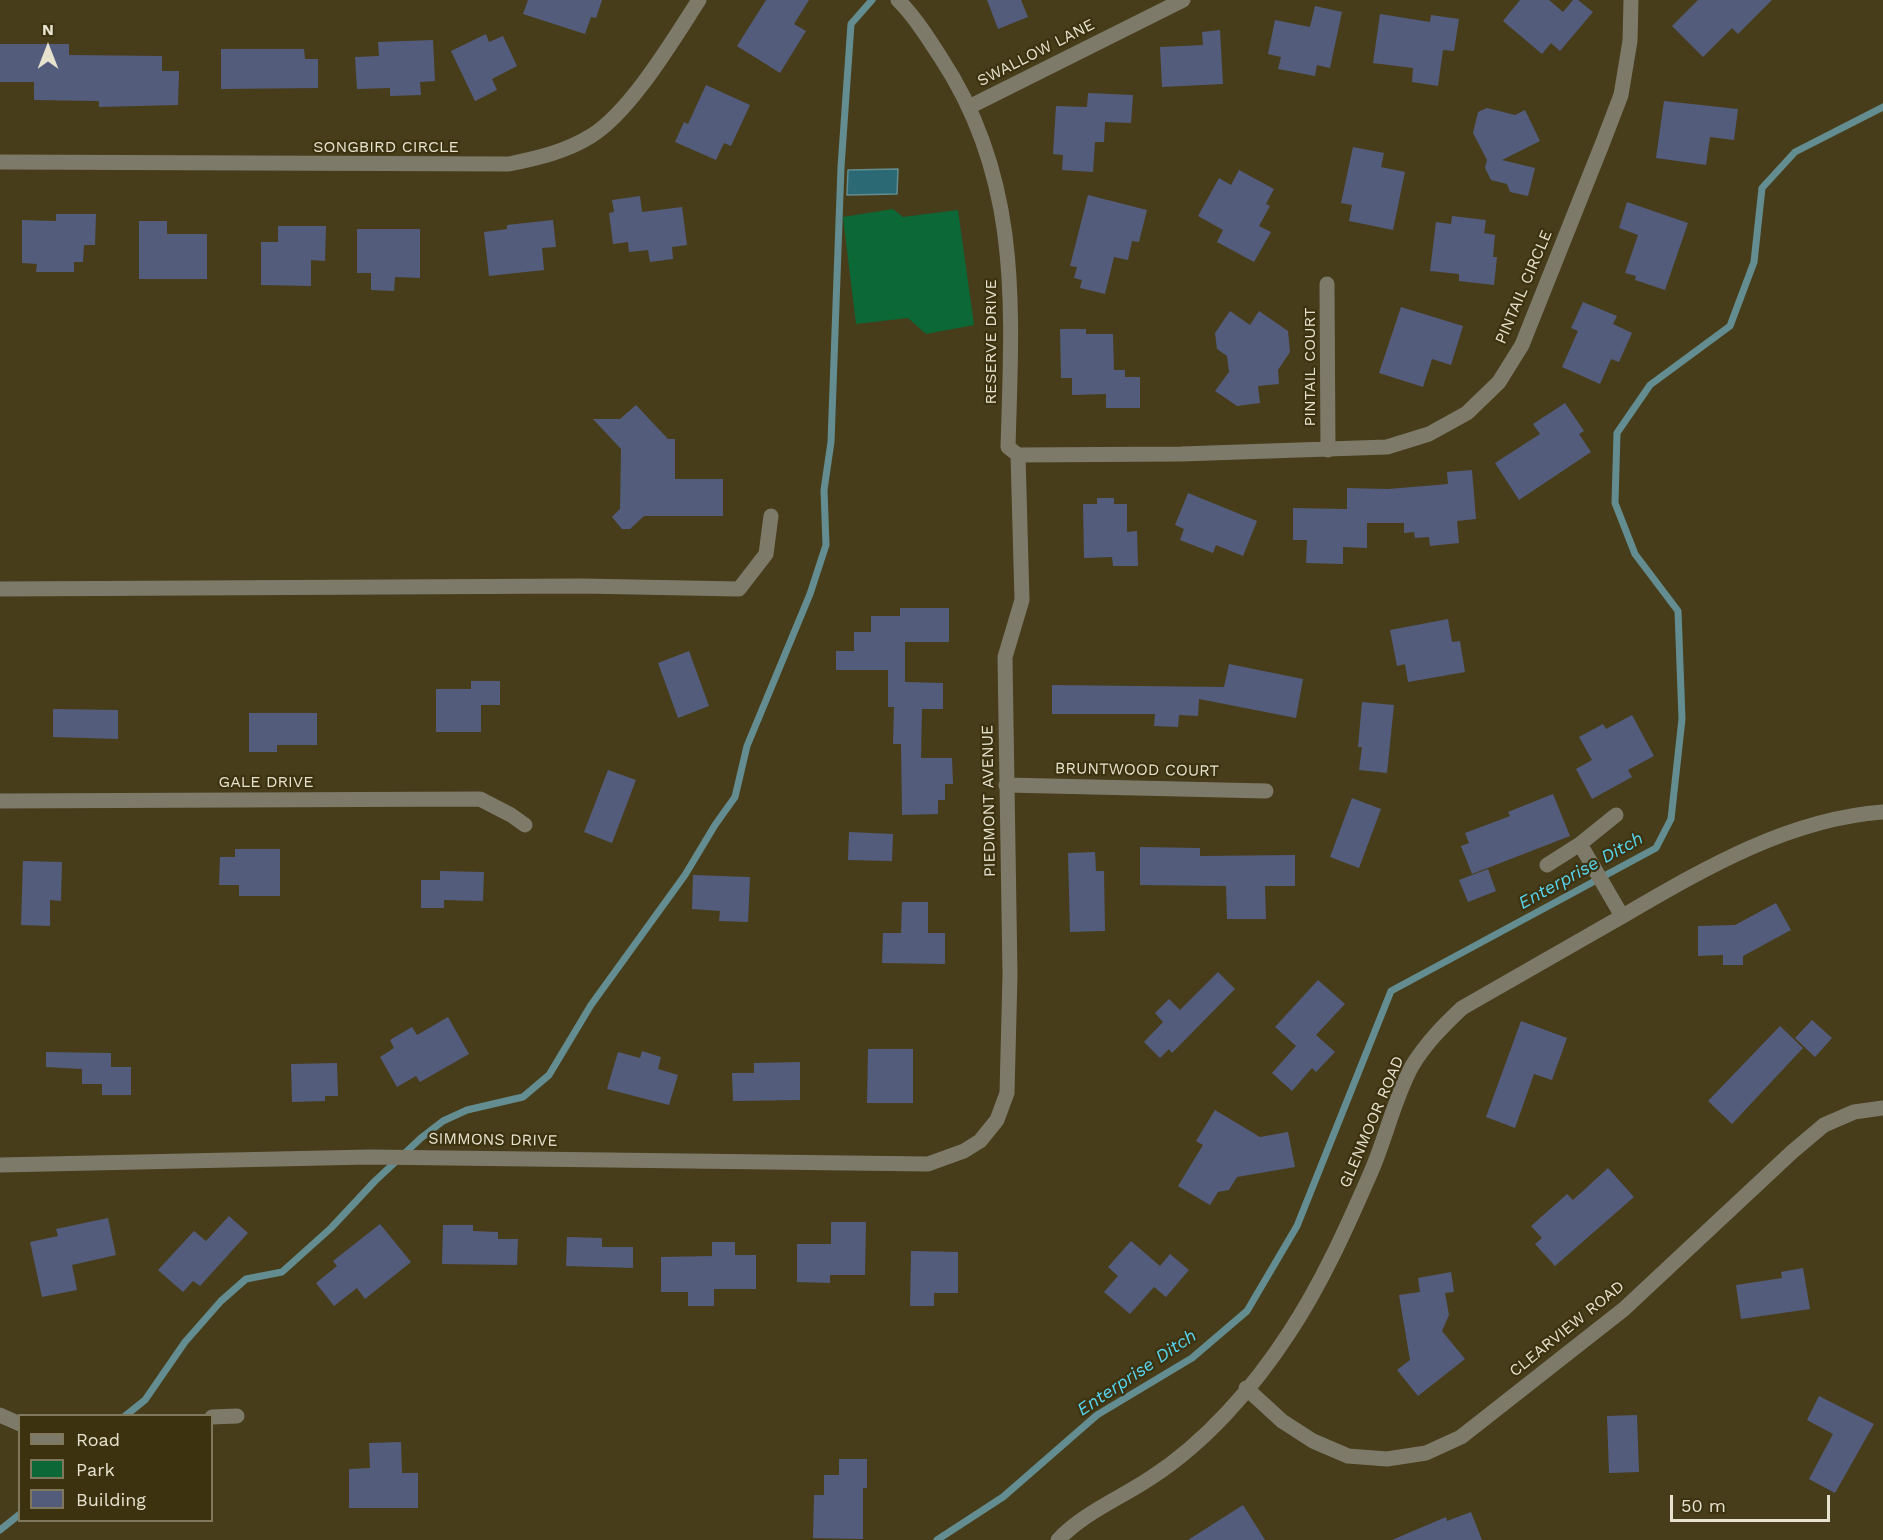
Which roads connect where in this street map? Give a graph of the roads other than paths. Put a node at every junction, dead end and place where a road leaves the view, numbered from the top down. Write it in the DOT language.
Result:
graph roads {
  1 [pos="699,0"];
  2 [pos="898,0"];
  3 [pos="1184,0"];
  4 [pos="1631,0"];
  5 [pos="969,107"];
  6 [pos="0,162"];
  7 [pos="1328,284"];
  8 [pos="1328,450"];
  9 [pos="1018,455"];
  10 [pos="771,516"];
  11 [pos="0,589"];
  12 [pos="1006,785"];
  13 [pos="1266,790"];
  14 [pos="0,801"];
  15 [pos="1883,812"];
  16 [pos="1616,815"];
  17 [pos="525,825"];
  18 [pos="1580,844"];
  19 [pos="1547,865"];
  20 [pos="1622,916"];
  21 [pos="1883,1108"];
  22 [pos="980,1141"];
  23 [pos="0,1165"];
  24 [pos="1246,1388"];
  25 [pos="0,1415"];
  26 [pos="237,1416"];
  27 [pos="213,1417"];
  28 [pos="18,1423"];
  29 [pos="1058,1540"];
  1 -- 6 [label="street, SONGBIRD CIRCLE"];
  2 -- 5 [label="street, RESERVE DRIVE"];
  3 -- 5 [label="street, SWALLOW LANE"];
  4 -- 8 [label="street, PINTAIL CIRCLE"];
  5 -- 9 [label="street, RESERVE DRIVE"];
  7 -- 8 [label="street, PINTAIL COURT"];
  8 -- 9 [label="street, PINTAIL CIRCLE"];
  9 -- 12 [label="street, PIEDMONT AVENUE"];
  10 -- 11 [label="street"];
  12 -- 13 [label="street, BRUNTWOOD COURT"];
  12 -- 22 [label="street, PIEDMONT AVENUE"];
  14 -- 17 [label="street, GALE DRIVE"];
  15 -- 20 [label="street, GLENMOOR ROAD"];
  16 -- 18 [label="street"];
  18 -- 19 [label="street"];
  18 -- 20 [label="street"];
  20 -- 24 [label="street, GLENMOOR ROAD"];
  21 -- 24 [label="street, CLEARVIEW ROAD"];
  22 -- 23 [label="street, SIMMONS DRIVE"];
  24 -- 29 [label="street, GLENMOOR ROAD"];
  25 -- 28 [label="street"];
  26 -- 27 [label="street"];
}
